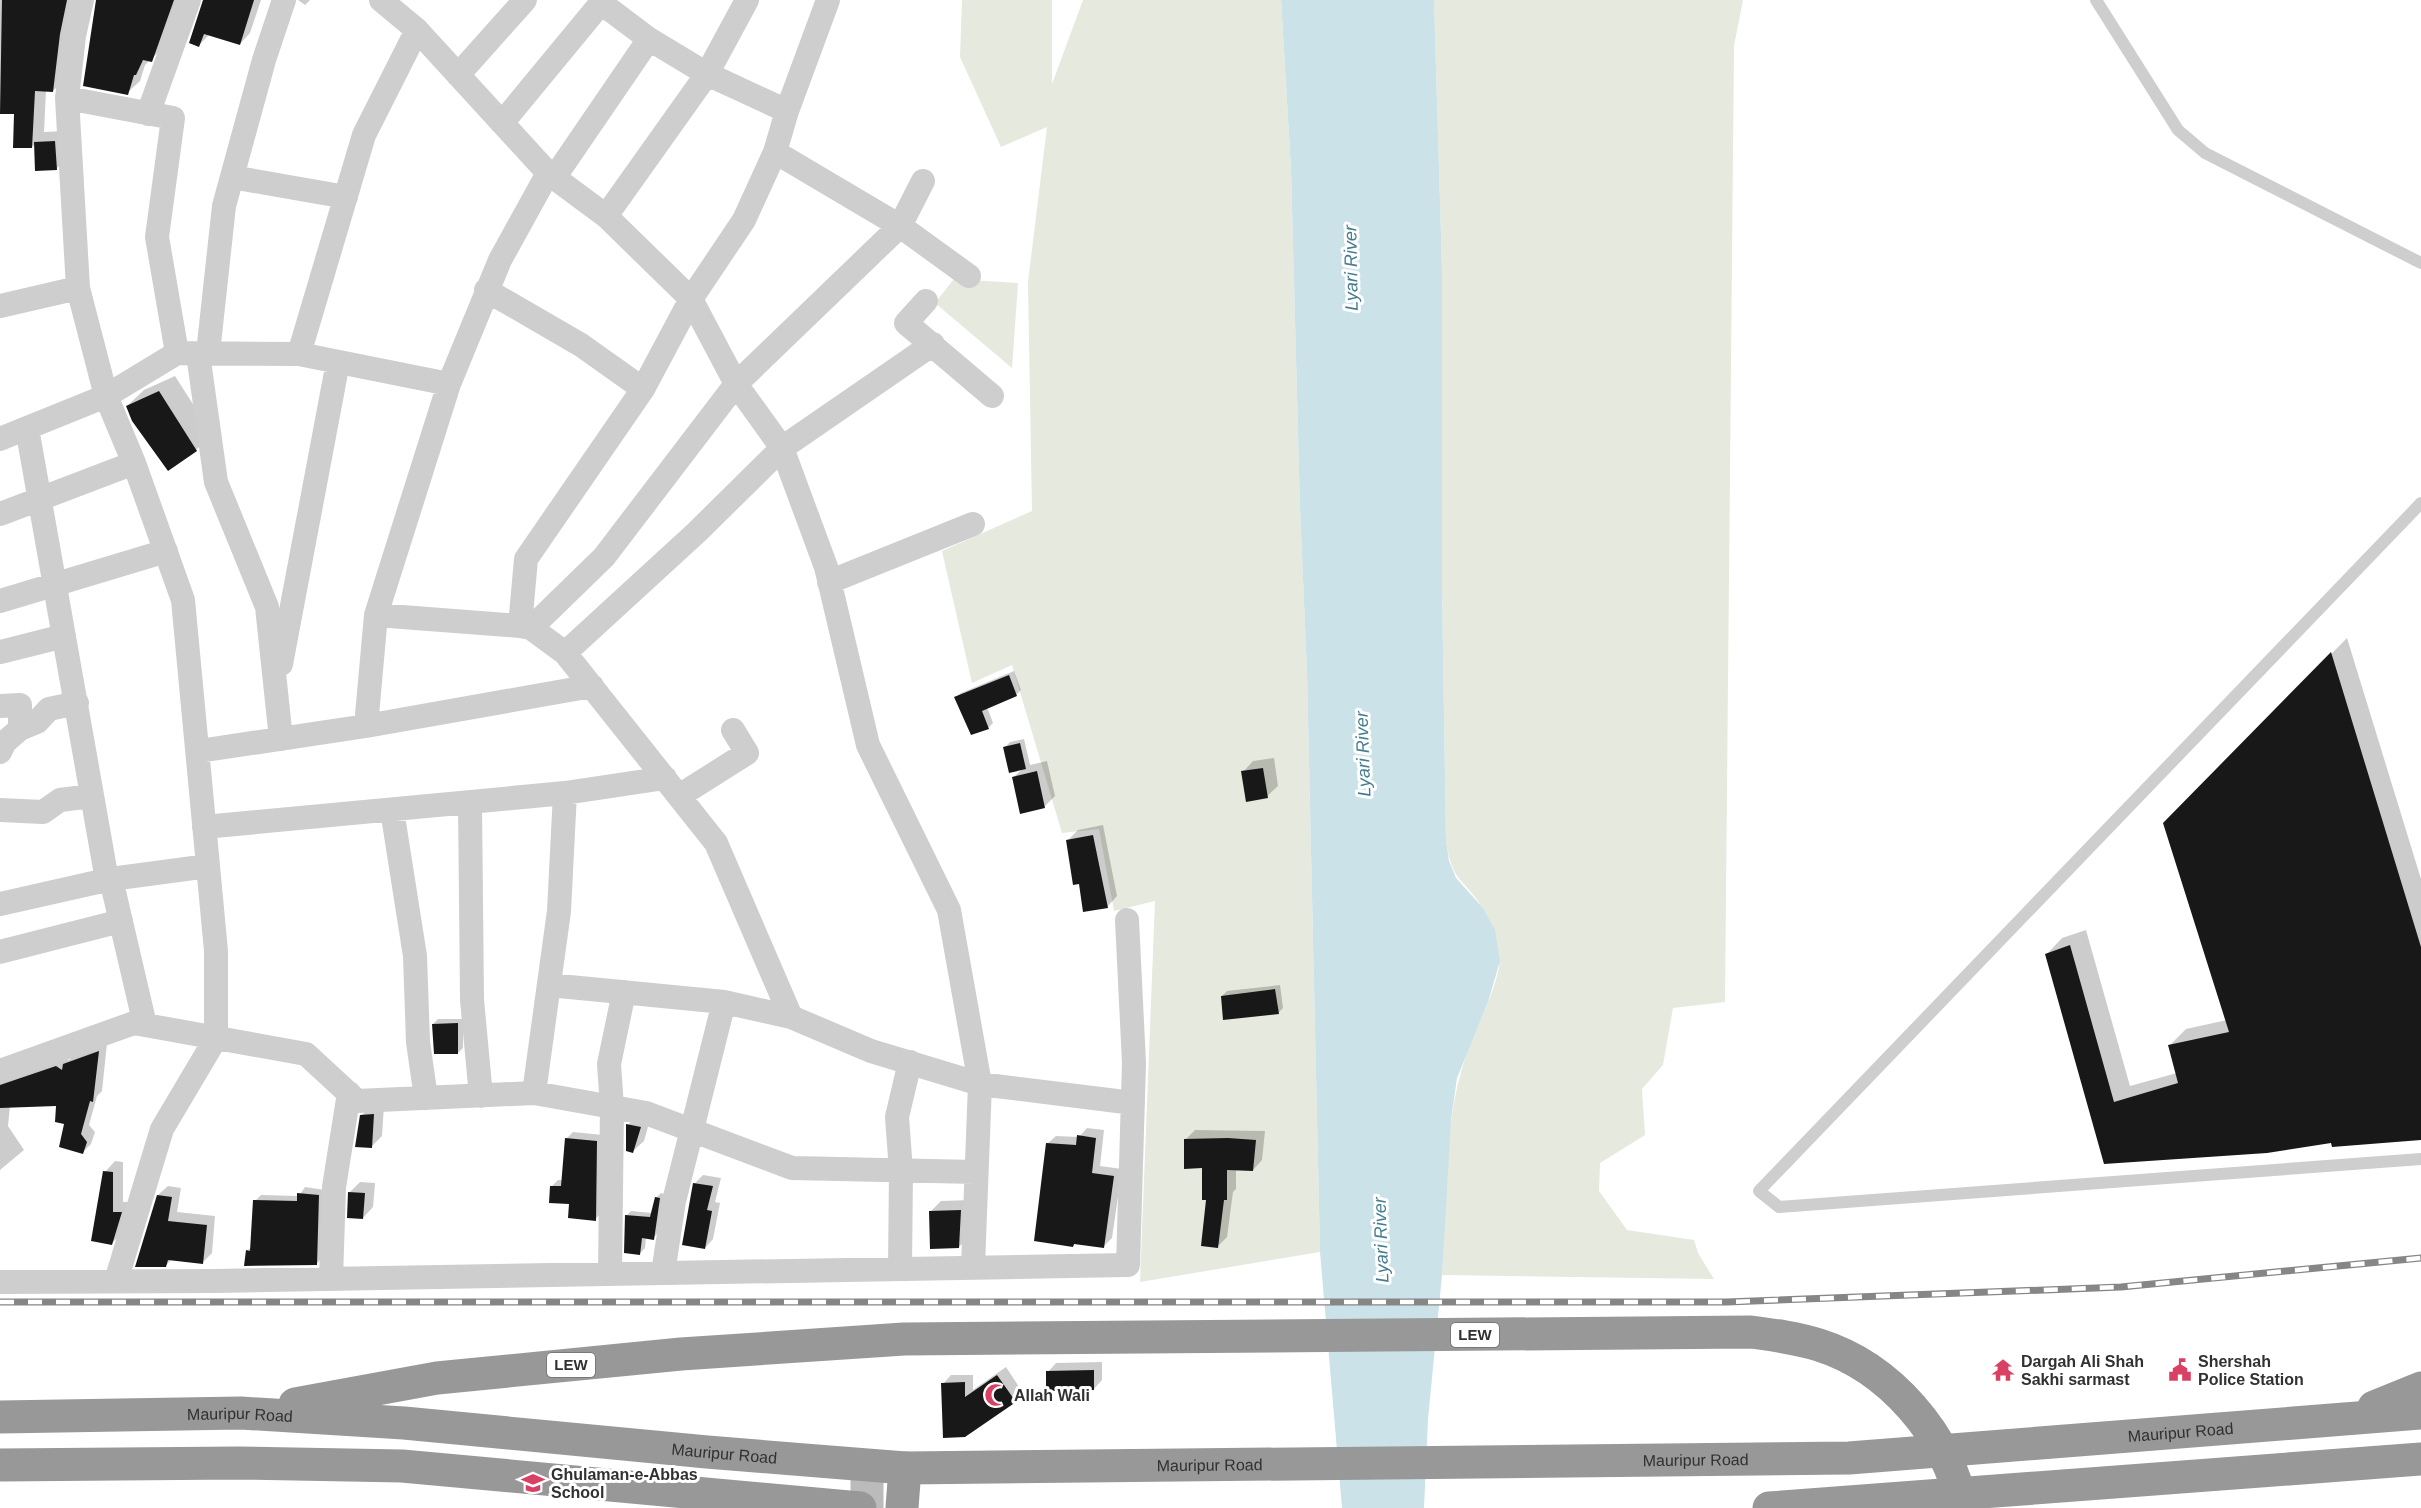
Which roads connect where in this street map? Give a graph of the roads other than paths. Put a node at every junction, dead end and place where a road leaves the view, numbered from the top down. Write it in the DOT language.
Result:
graph roads {
  1 [pos="82,0"];
  2 [pos="189,0"];
  3 [pos="284,0"];
  4 [pos="381,0"];
  5 [pos="525,0"];
  6 [pos="747,0"];
  7 [pos="828,0"];
  8 [pos="2096,0"];
  9 [pos="417,30"];
  10 [pos="649,39"];
  11 [pos="707,74"];
  12 [pos="458,75"];
  13 [pos="67,98"];
  14 [pos="787,111"];
  15 [pos="148,114"];
  16 [pos="502,123"];
  17 [pos="775,152"];
  18 [pos="551,176"];
  19 [pos="232,177"];
  20 [pos="922,181"];
  21 [pos="346,197"];
  22 [pos="606,216"];
  23 [pos="900,226"];
  24 [pos="2421,262"];
  25 [pos="969,276"];
  26 [pos="78,288"];
  27 [pos="486,290"];
  28 [pos="691,299"];
  29 [pos="926,300"];
  30 [pos="0,306"];
  31 [pos="933,344"];
  32 [pos="194,353"];
  33 [pos="299,354"];
  34 [pos="338,362"];
  35 [pos="448,384"];
  36 [pos="736,384"];
  37 [pos="643,389"];
  38 [pos="106,396"];
  39 [pos="992,396"];
  40 [pos="27,428"];
  41 [pos="0,439"];
  42 [pos="782,448"];
  43 [pos="134,463"];
  44 [pos="39,499"];
  45 [pos="2421,503"];
  46 [pos="0,514"];
  47 [pos="973,524"];
  48 [pos="166,551"];
  49 [pos="829,582"];
  50 [pos="54,585"];
  51 [pos="0,601"];
  52 [pos="376,615"];
  53 [pos="526,627"];
  54 [pos="63,636"];
  55 [pos="0,652"];
  56 [pos="565,653"];
  57 [pos="592,686"];
  58 [pos="276,693"];
  59 [pos="77,703"];
  60 [pos="0,706"];
  61 [pos="366,726"];
  62 [pos="20,729"];
  63 [pos="733,730"];
  64 [pos="280,739"];
  65 [pos="199,751"];
  66 [pos="0,752"];
  67 [pos="672,787"];
  68 [pos="566,793"];
  69 [pos="92,796"];
  70 [pos="470,802"];
  71 [pos="0,810"];
  72 [pos="392,810"];
  73 [pos="204,827"];
  74 [pos="208,866"];
  75 [pos="109,880"];
  76 [pos="0,904"];
  77 [pos="1127,920"];
  78 [pos="121,921"];
  79 [pos="0,952"];
  80 [pos="549,985"];
  81 [pos="624,992"];
  82 [pos="724,1002"];
  83 [pos="791,1017"];
  84 [pos="145,1025"];
  85 [pos="216,1038"];
  86 [pos="910,1062"];
  87 [pos="0,1071"];
  88 [pos="980,1084"];
  89 [pos="349,1093"];
  90 [pos="534,1093"];
  91 [pos="481,1095"];
  92 [pos="426,1098"];
  93 [pos="1132,1104"];
  94 [pos="612,1107"];
  95 [pos="692,1130"];
  96 [pos="2421,1158"];
  97 [pos="901,1171"];
  98 [pos="976,1172"];
  99 [pos="973,1266"];
  100 [pos="900,1268"];
  101 [pos="663,1273"];
  102 [pos="610,1274"];
  103 [pos="331,1279"];
  104 [pos="116,1281"];
  105 [pos="0,1282"];
  106 [pos="2421,1388"];
  107 [pos="241,1413"];
  108 [pos="2421,1413"];
  109 [pos="0,1417"];
  110 [pos="2342,1420"];
  111 [pos="2421,1459"];
  112 [pos="0,1465"];
  113 [pos="867,1466"];
  114 [pos="905,1468"];
  115 [pos="1803,1507"];
  116 [pos="860,1508"];
  117 [pos="867,1508"];
  118 [pos="902,1508"];
  119 [pos="1769,1508"];
  120 [pos="1962,1508"];
  1 -- 13 [label="street"];
  2 -- 15 [label="street"];
  3 -- 19 [label="street"];
  4 -- 9 [label="street"];
  5 -- 12 [label="street"];
  6 -- 11 [label="street"];
  7 -- 14 [label="street"];
  8 -- 24 [label="lane"];
  9 -- 12 [label="street"];
  9 -- 21 [label="street"];
  10 -- 11 [label="street"];
  10 -- 16 [label="street"];
  10 -- 18 [label="street"];
  11 -- 14 [label="street"];
  11 -- 22 [label="street"];
  12 -- 16 [label="street"];
  13 -- 15 [label="street"];
  13 -- 26 [label="street"];
  14 -- 17 [label="street"];
  15 -- 32 [label="street"];
  16 -- 18 [label="street"];
  17 -- 23 [label="street"];
  17 -- 28 [label="street"];
  18 -- 22 [label="street"];
  18 -- 27 [label="street"];
  19 -- 21 [label="street"];
  19 -- 32 [label="street"];
  20 -- 23 [label="street"];
  21 -- 33 [label="street"];
  22 -- 28 [label="street"];
  23 -- 25 [label="street"];
  23 -- 36 [label="street"];
  26 -- 30 [label="street"];
  26 -- 38 [label="street"];
  27 -- 35 [label="street"];
  27 -- 37 [label="street"];
  28 -- 36 [label="street"];
  28 -- 37 [label="street"];
  29 -- 31 [label="street"];
  31 -- 39 [label="street"];
  31 -- 42 [label="street"];
  32 -- 33 [label="street"];
  32 -- 38 [label="street"];
  32 -- 58 [label="street"];
  33 -- 34 [label="street"];
  34 -- 35 [label="street"];
  34 -- 58 [label="street"];
  35 -- 52 [label="street"];
  36 -- 42 [label="street"];
  36 -- 53 [label="street"];
  37 -- 53 [label="street"];
  38 -- 40 [label="street"];
  38 -- 43 [label="street"];
  40 -- 41 [label="street"];
  40 -- 44 [label="street"];
  42 -- 49 [label="street"];
  42 -- 56 [label="street"];
  43 -- 44 [label="street"];
  43 -- 48 [label="street"];
  44 -- 46 [label="street"];
  44 -- 50 [label="street"];
  45 -- 96 [label="lane"];
  47 -- 49 [label="street"];
  48 -- 50 [label="street"];
  48 -- 65 [label="street"];
  49 -- 88 [label="street"];
  50 -- 51 [label="street"];
  50 -- 54 [label="street"];
  52 -- 53 [label="street"];
  52 -- 61 [label="street"];
  53 -- 56 [label="street"];
  54 -- 55 [label="street"];
  54 -- 59 [label="street"];
  56 -- 57 [label="street"];
  57 -- 61 [label="street"];
  57 -- 67 [label="street"];
  58 -- 64 [label="street"];
  59 -- 62 [label="street"];
  59 -- 69 [label="street"];
  60 -- 62 [label="street"];
  61 -- 64 [label="street"];
  62 -- 66 [label="street"];
  63 -- 67 [label="street"];
  64 -- 65 [label="street"];
  65 -- 73 [label="street"];
  67 -- 68 [label="street"];
  67 -- 83 [label="street"];
  68 -- 70 [label="street"];
  68 -- 80 [label="street"];
  69 -- 71 [label="street"];
  69 -- 75 [label="street"];
  70 -- 72 [label="street"];
  70 -- 91 [label="street"];
  72 -- 73 [label="street"];
  72 -- 92 [label="street"];
  73 -- 74 [label="street"];
  74 -- 75 [label="street"];
  74 -- 85 [label="street"];
  75 -- 76 [label="street"];
  75 -- 78 [label="street"];
  77 -- 93 [label="street"];
  78 -- 79 [label="street"];
  78 -- 84 [label="street"];
  80 -- 81 [label="street"];
  80 -- 90 [label="street"];
  81 -- 82 [label="street"];
  81 -- 94 [label="street"];
  82 -- 83 [label="street"];
  82 -- 95 [label="street"];
  83 -- 86 [label="street"];
  84 -- 85 [label="street"];
  84 -- 87 [label="street"];
  85 -- 89 [label="street"];
  85 -- 104 [label="street"];
  86 -- 88 [label="street"];
  86 -- 97 [label="street"];
  88 -- 93 [label="street"];
  88 -- 98 [label="street"];
  89 -- 92 [label="street"];
  89 -- 103 [label="street"];
  90 -- 91 [label="street"];
  90 -- 94 [label="street"];
  91 -- 92 [label="street"];
  93 -- 99 [label="street"];
  94 -- 95 [label="street"];
  94 -- 102 [label="street"];
  95 -- 97 [label="street"];
  95 -- 101 [label="street"];
  97 -- 98 [label="street"];
  97 -- 100 [label="street"];
  98 -- 99 [label="street"];
  99 -- 100 [label="street"];
  100 -- 101 [label="street"];
  101 -- 102 [label="street"];
  102 -- 103 [label="street"];
  103 -- 104 [label="street"];
  104 -- 105 [label="street"];
  106 -- 110 [label="highway"];
  107 -- 109 [label="highway, Mauripur Road"];
  107 -- 113 [label="highway, Mauripur Road"];
  107 -- 120 [label="highway, LEW"];
  108 -- 110 [label="highway, Mauripur Road"];
  110 -- 114 [label="highway, Mauripur Road"];
  111 -- 115 [label="highway"];
  112 -- 116 [label="highway"];
  113 -- 114 [label="highway, Mauripur Road"];
  113 -- 117 [label="main road"];
  114 -- 118 [label="highway"];
  115 -- 119 [label="highway"];
}
